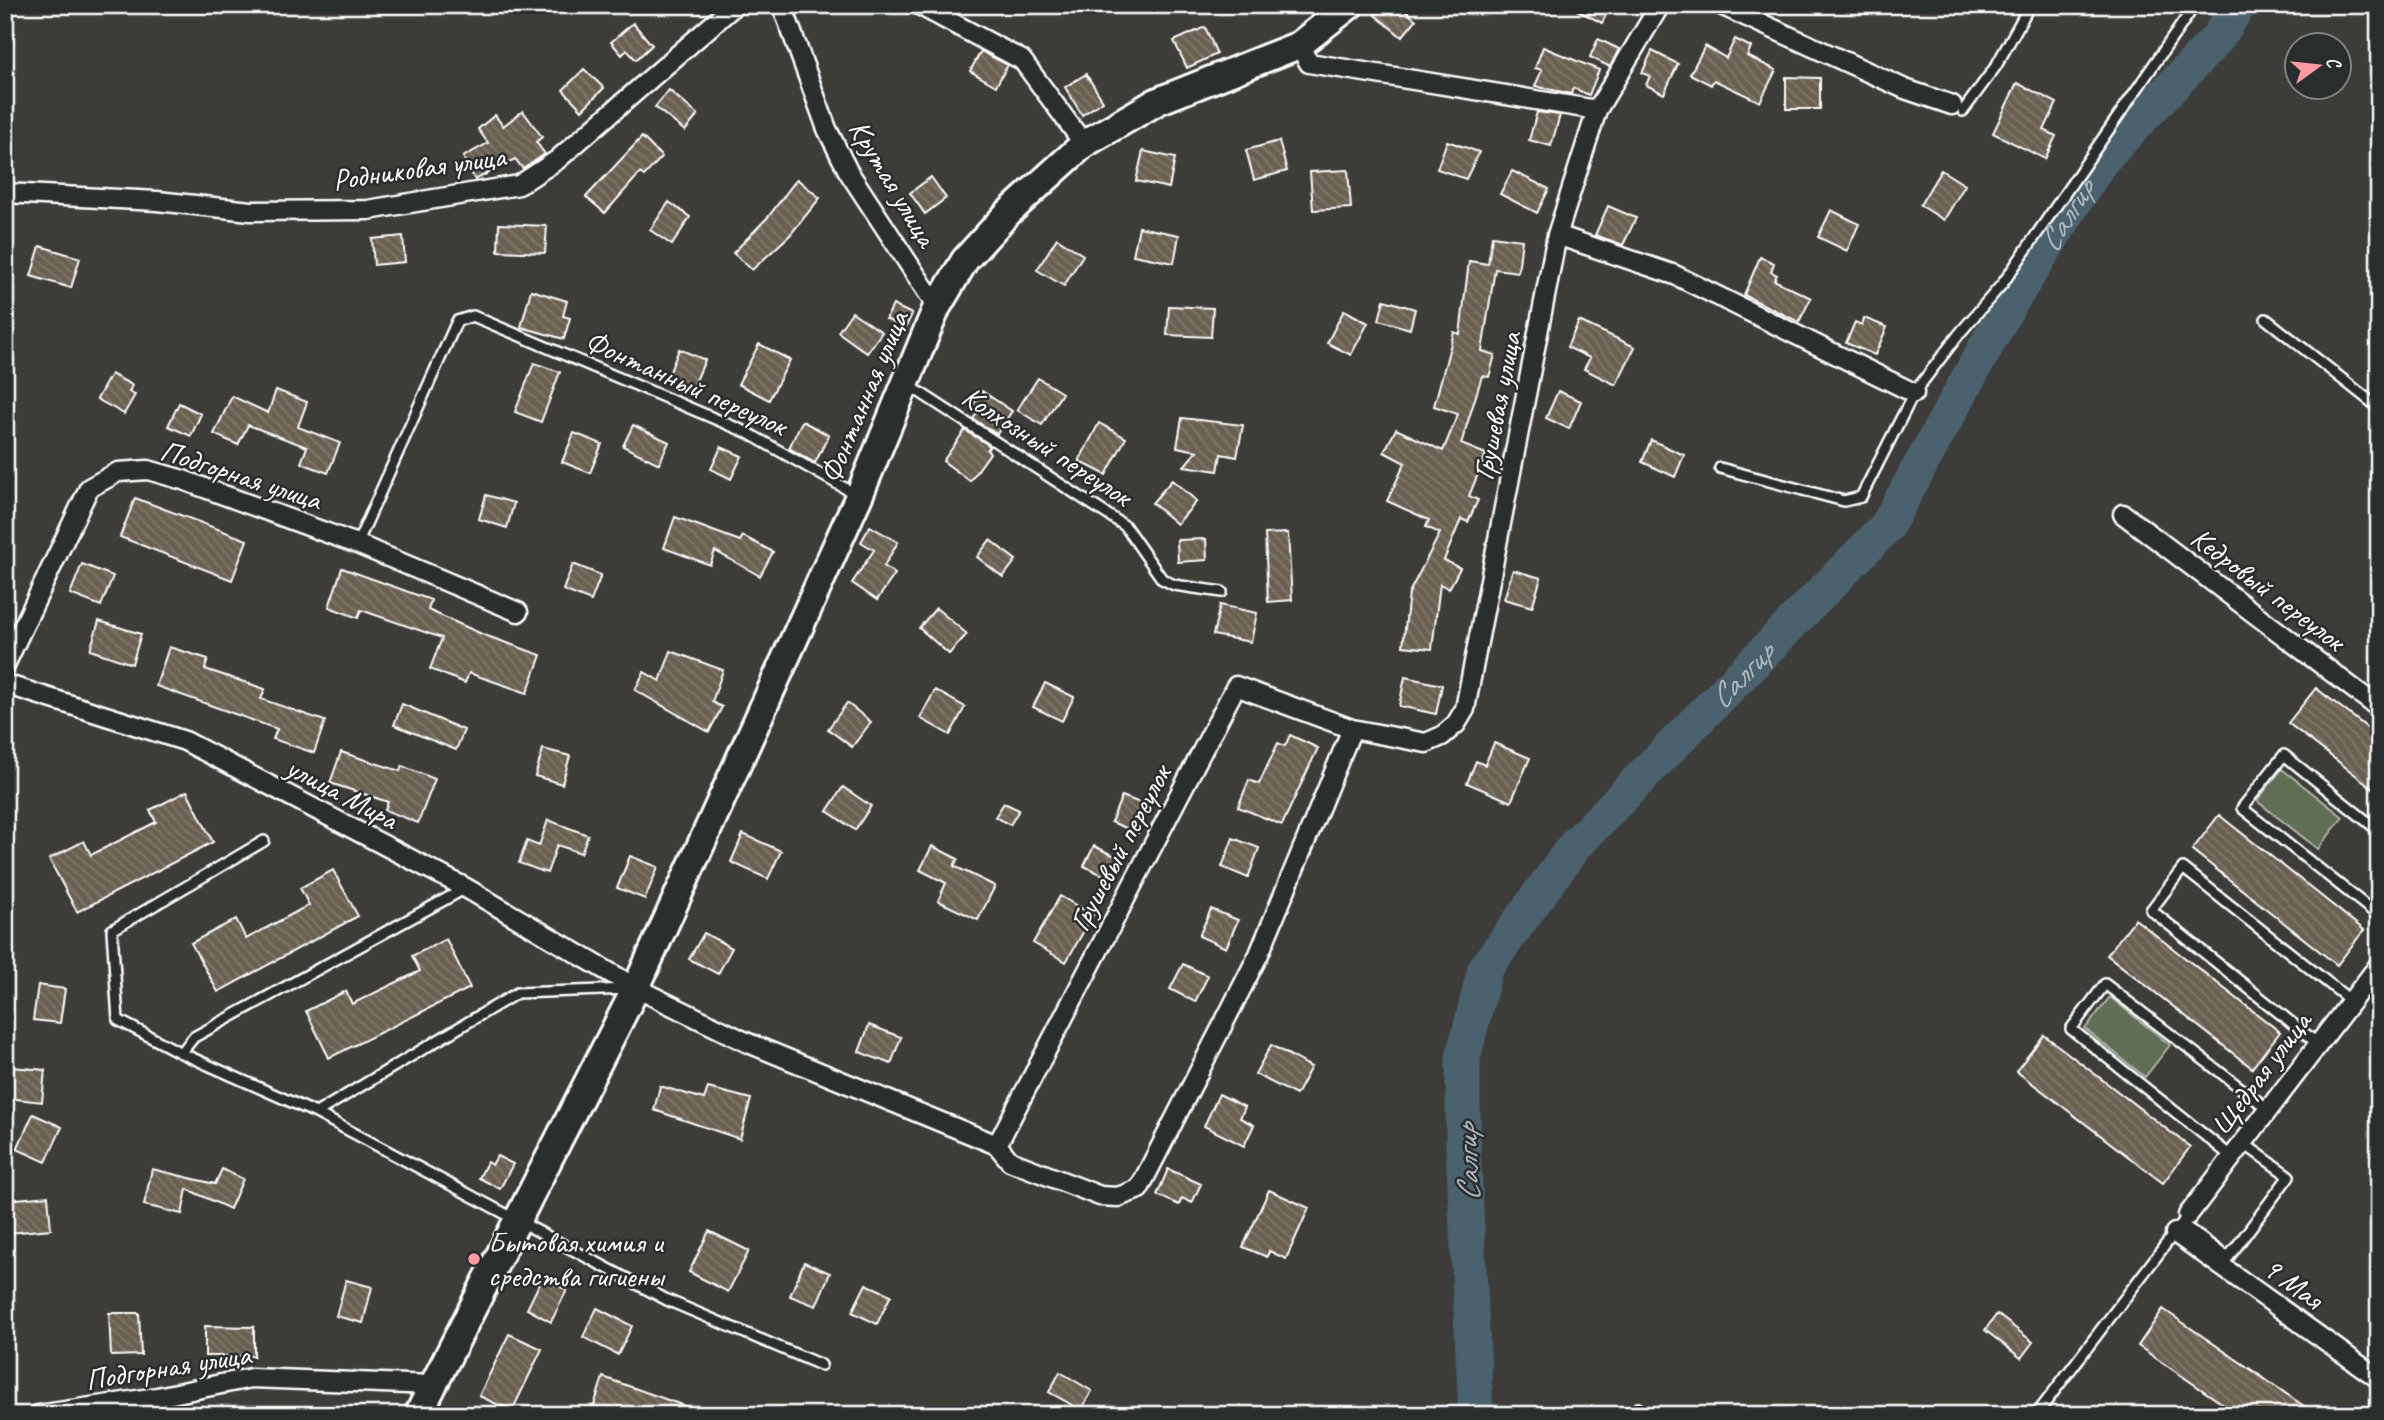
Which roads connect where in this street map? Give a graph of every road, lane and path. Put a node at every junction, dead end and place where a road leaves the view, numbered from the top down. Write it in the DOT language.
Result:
graph roads {
  1 [pos="735,5"];
  2 [pos="782,5"];
  3 [pos="919,5"];
  4 [pos="1349,5"];
  5 [pos="1660,5"];
  6 [pos="1721,5"];
  7 [pos="2030,5"];
  8 [pos="2195,5"];
  9 [pos="1299,45"];
  10 [pos="1958,108"];
  11 [pos="1597,110"];
  12 [pos="1970,119"];
  13 [pos="1084,145"];
  14 [pos="5,193"];
  15 [pos="1557,235"];
  16 [pos="937,307"];
  17 [pos="2266,319"];
  18 [pos="907,383"];
  19 [pos="1914,393"];
  20 [pos="2379,408"];
  21 [pos="1720,468"];
  22 [pos="859,496"];
  23 [pos="2123,514"];
  24 [pos="358,544"];
  25 [pos="1222,592"];
  26 [pos="518,612"];
  27 [pos="5,665"];
  28 [pos="5,684"];
  29 [pos="2379,708"];
  30 [pos="1352,729"];
  31 [pos="2379,831"];
  32 [pos="264,841"];
  33 [pos="466,888"];
  34 [pos="2379,916"];
  35 [pos="2379,965"];
  36 [pos="636,988"];
  37 [pos="2351,1001"];
  38 [pos="2318,1044"];
  39 [pos="181,1053"];
  40 [pos="2268,1109"];
  41 [pos="316,1114"];
  42 [pos="997,1145"];
  43 [pos="2238,1150"];
  44 [pos="517,1220"];
  45 [pos="2182,1224"];
  46 [pos="821,1366"];
  47 [pos="2379,1379"];
  48 [pos="433,1385"];
  49 [pos="38,1415"];
  50 [pos="418,1415"];
  51 [pos="2036,1415"];
  1 -- 14 [label="street, Родниковая улица"];
  2 -- 16 [label="street, Крутая улица"];
  3 -- 13 [label="street"];
  4 -- 9 [label="main road, Фонтанная улица"];
  5 -- 11 [label="street, Грушевая улица"];
  6 -- 10 [label="street"];
  7 -- 10 [label="lane"];
  8 -- 19 [label="lane"];
  9 -- 11 [label="street"];
  9 -- 13 [label="main road, Фонтанная улица"];
  10 -- 12 [label="lane"];
  11 -- 15 [label="street, Грушевая улица"];
  13 -- 16 [label="main road, Фонтанная улица"];
  15 -- 19 [label="street"];
  15 -- 30 [label="street, Грушевая улица"];
  16 -- 18 [label="main road, Фонтанная улица"];
  17 -- 20 [label="lane"];
  18 -- 22 [label="main road, Фонтанная улица"];
  18 -- 25 [label="lane, Колхозный переулок"];
  19 -- 21 [label="lane"];
  22 -- 24 [label="lane, Фонтанный переулок"];
  22 -- 36 [label="main road, Фонтанная улица"];
  23 -- 29 [label="street, Кедровый переулок"];
  24 -- 26 [label="street, Подгорная улица"];
  24 -- 27 [label="street, Подгорная улица"];
  28 -- 33 [label="street, улица Мира"];
  30 -- 42 [label="street, Грушевый переулок"];
  30 -- 42 [label="street, улица Мира"];
  31 -- 34 [label="lane"];
  32 -- 39 [label="lane"];
  33 -- 36 [label="street, улица Мира"];
  33 -- 39 [label="lane"];
  35 -- 37 [label="street, Щедрая улица"];
  36 -- 41 [label="lane"];
  36 -- 42 [label="street, улица Мира"];
  36 -- 44 [label="main road, Фонтанная улица"];
  37 -- 38 [label="street, Щедрая улица"];
  37 -- 38 [label="lane"];
  38 -- 40 [label="street, Щедрая улица"];
  39 -- 41 [label="lane"];
  40 -- 43 [label="street, Щедрая улица"];
  40 -- 43 [label="lane"];
  41 -- 44 [label="lane"];
  43 -- 45 [label="street, Щедрая улица"];
  43 -- 45 [label="lane"];
  44 -- 46 [label="lane"];
  44 -- 48 [label="main road, Фонтанная улица"];
  45 -- 47 [label="street, 9 Мая"];
  45 -- 51 [label="lane"];
  48 -- 49 [label="street, Подгорная улица"];
  48 -- 50 [label="main road, Фонтанная улица"];
}
